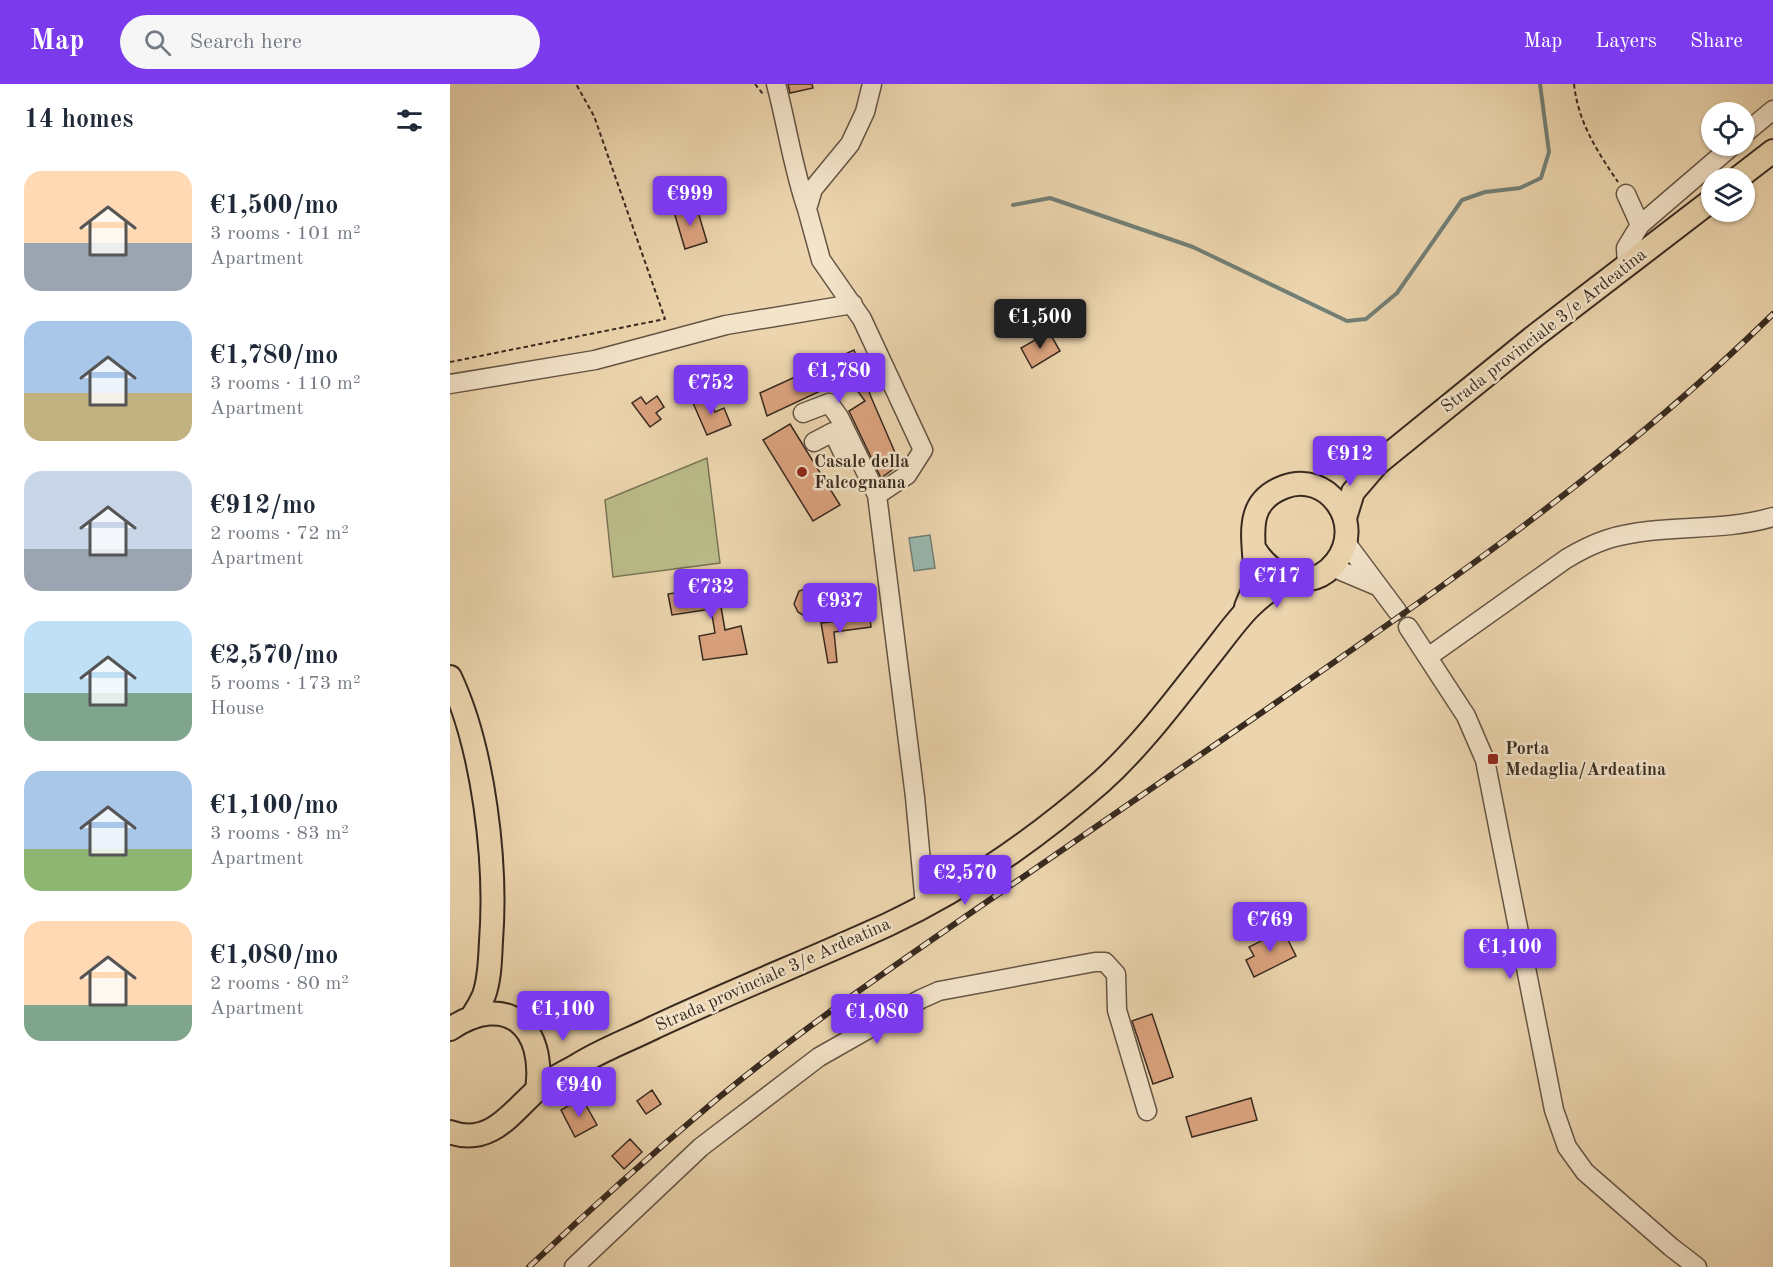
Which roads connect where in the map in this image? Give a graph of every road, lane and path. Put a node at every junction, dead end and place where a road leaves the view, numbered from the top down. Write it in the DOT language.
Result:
graph roads {
  1 [pos="576,84"];
  2 [pos="776,84"];
  3 [pos="872,84"];
  4 [pos="1574,84"];
  5 [pos="1773,110"];
  6 [pos="1755,125"];
  7 [pos="1773,151"];
  8 [pos="1720,156"];
  9 [pos="1751,168"];
  10 [pos="1626,194"];
  11 [pos="807,209"];
  12 [pos="1701,209"];
  13 [pos="1640,225"];
  14 [pos="1628,266"];
  15 [pos="853,304"];
  16 [pos="450,362"];
  17 [pos="450,384"];
  18 [pos="803,413"];
  19 [pos="814,442"];
  20 [pos="1377,464"];
  21 [pos="1318,488"];
  22 [pos="878,502"];
  23 [pos="1773,517"];
  24 [pos="1345,518"];
  25 [pos="1347,544"];
  26 [pos="1254,548"];
  27 [pos="1332,567"];
  28 [pos="1289,578"];
  29 [pos="1380,587"];
  30 [pos="1244,611"];
  31 [pos="1397,611"];
  32 [pos="1408,627"];
  33 [pos="1428,657"];
  34 [pos="450,677"];
  35 [pos="925,905"];
  36 [pos="490,969"];
  37 [pos="473,1015"];
  38 [pos="508,1016"];
  39 [pos="450,1029"];
  40 [pos="538,1056"];
  41 [pos="583,1062"];
  42 [pos="537,1090"];
  43 [pos="1147,1111"];
  44 [pos="451,1133"];
  45 [pos="574,1267"];
  46 [pos="1697,1267"];
  1 -- 16 [label="path"];
  2 -- 11 [label="street"];
  3 -- 11 [label="street"];
  4 -- 10 [label="path"];
  5 -- 6 [label="street"];
  7 -- 9 [label="main road"];
  8 -- 13 [label="street"];
  10 -- 13 [label="street"];
  11 -- 15 [label="street"];
  12 -- 14 [label="main road, Strada provinciale 3/e Ardeatina"];
  13 -- 14 [label="street"];
  14 -- 20 [label="main road, Strada provinciale 3/e Ardeatina"];
  15 -- 17 [label="street"];
  15 -- 22 [label="street"];
  18 -- 22 [label="street"];
  19 -- 22 [label="street"];
  20 -- 21 [label="main road, Strada provinciale 3/e Ardeatina"];
  20 -- 24 [label="main road, Strada provinciale 3/e Ardeatina"];
  21 -- 24 [label="main road"];
  21 -- 26 [label="main road, Strada provinciale 3/e Ardeatina"];
  22 -- 35 [label="street"];
  23 -- 33 [label="street"];
  24 -- 25 [label="main road, Strada provinciale 3/e Ardeatina"];
  25 -- 27 [label="main road"];
  25 -- 29 [label="street"];
  26 -- 28 [label="main road"];
  26 -- 30 [label="main road, Strada provinciale 3/e Ardeatina"];
  27 -- 28 [label="main road, Strada provinciale 3/e Ardeatina"];
  27 -- 29 [label="street"];
  28 -- 30 [label="main road, Strada provinciale 3/e Ardeatina"];
  29 -- 31 [label="street"];
  30 -- 35 [label="main road, Strada provinciale 3/e Ardeatina"];
  32 -- 33 [label="street"];
  33 -- 46 [label="street"];
  34 -- 36 [label="main road"];
  35 -- 41 [label="main road, Strada provinciale 3/e Ardeatina"];
  36 -- 37 [label="main road"];
  36 -- 38 [label="main road"];
  37 -- 38 [label="main road"];
  37 -- 39 [label="main road"];
  38 -- 40 [label="main road"];
  40 -- 41 [label="main road, Strada provinciale 3/e Ardeatina"];
  40 -- 42 [label="main road"];
  41 -- 42 [label="main road, Strada provinciale 3/e Ardeatina"];
  42 -- 44 [label="main road, Strada provinciale 3/e Ardeatina"];
  43 -- 45 [label="street"];
}
